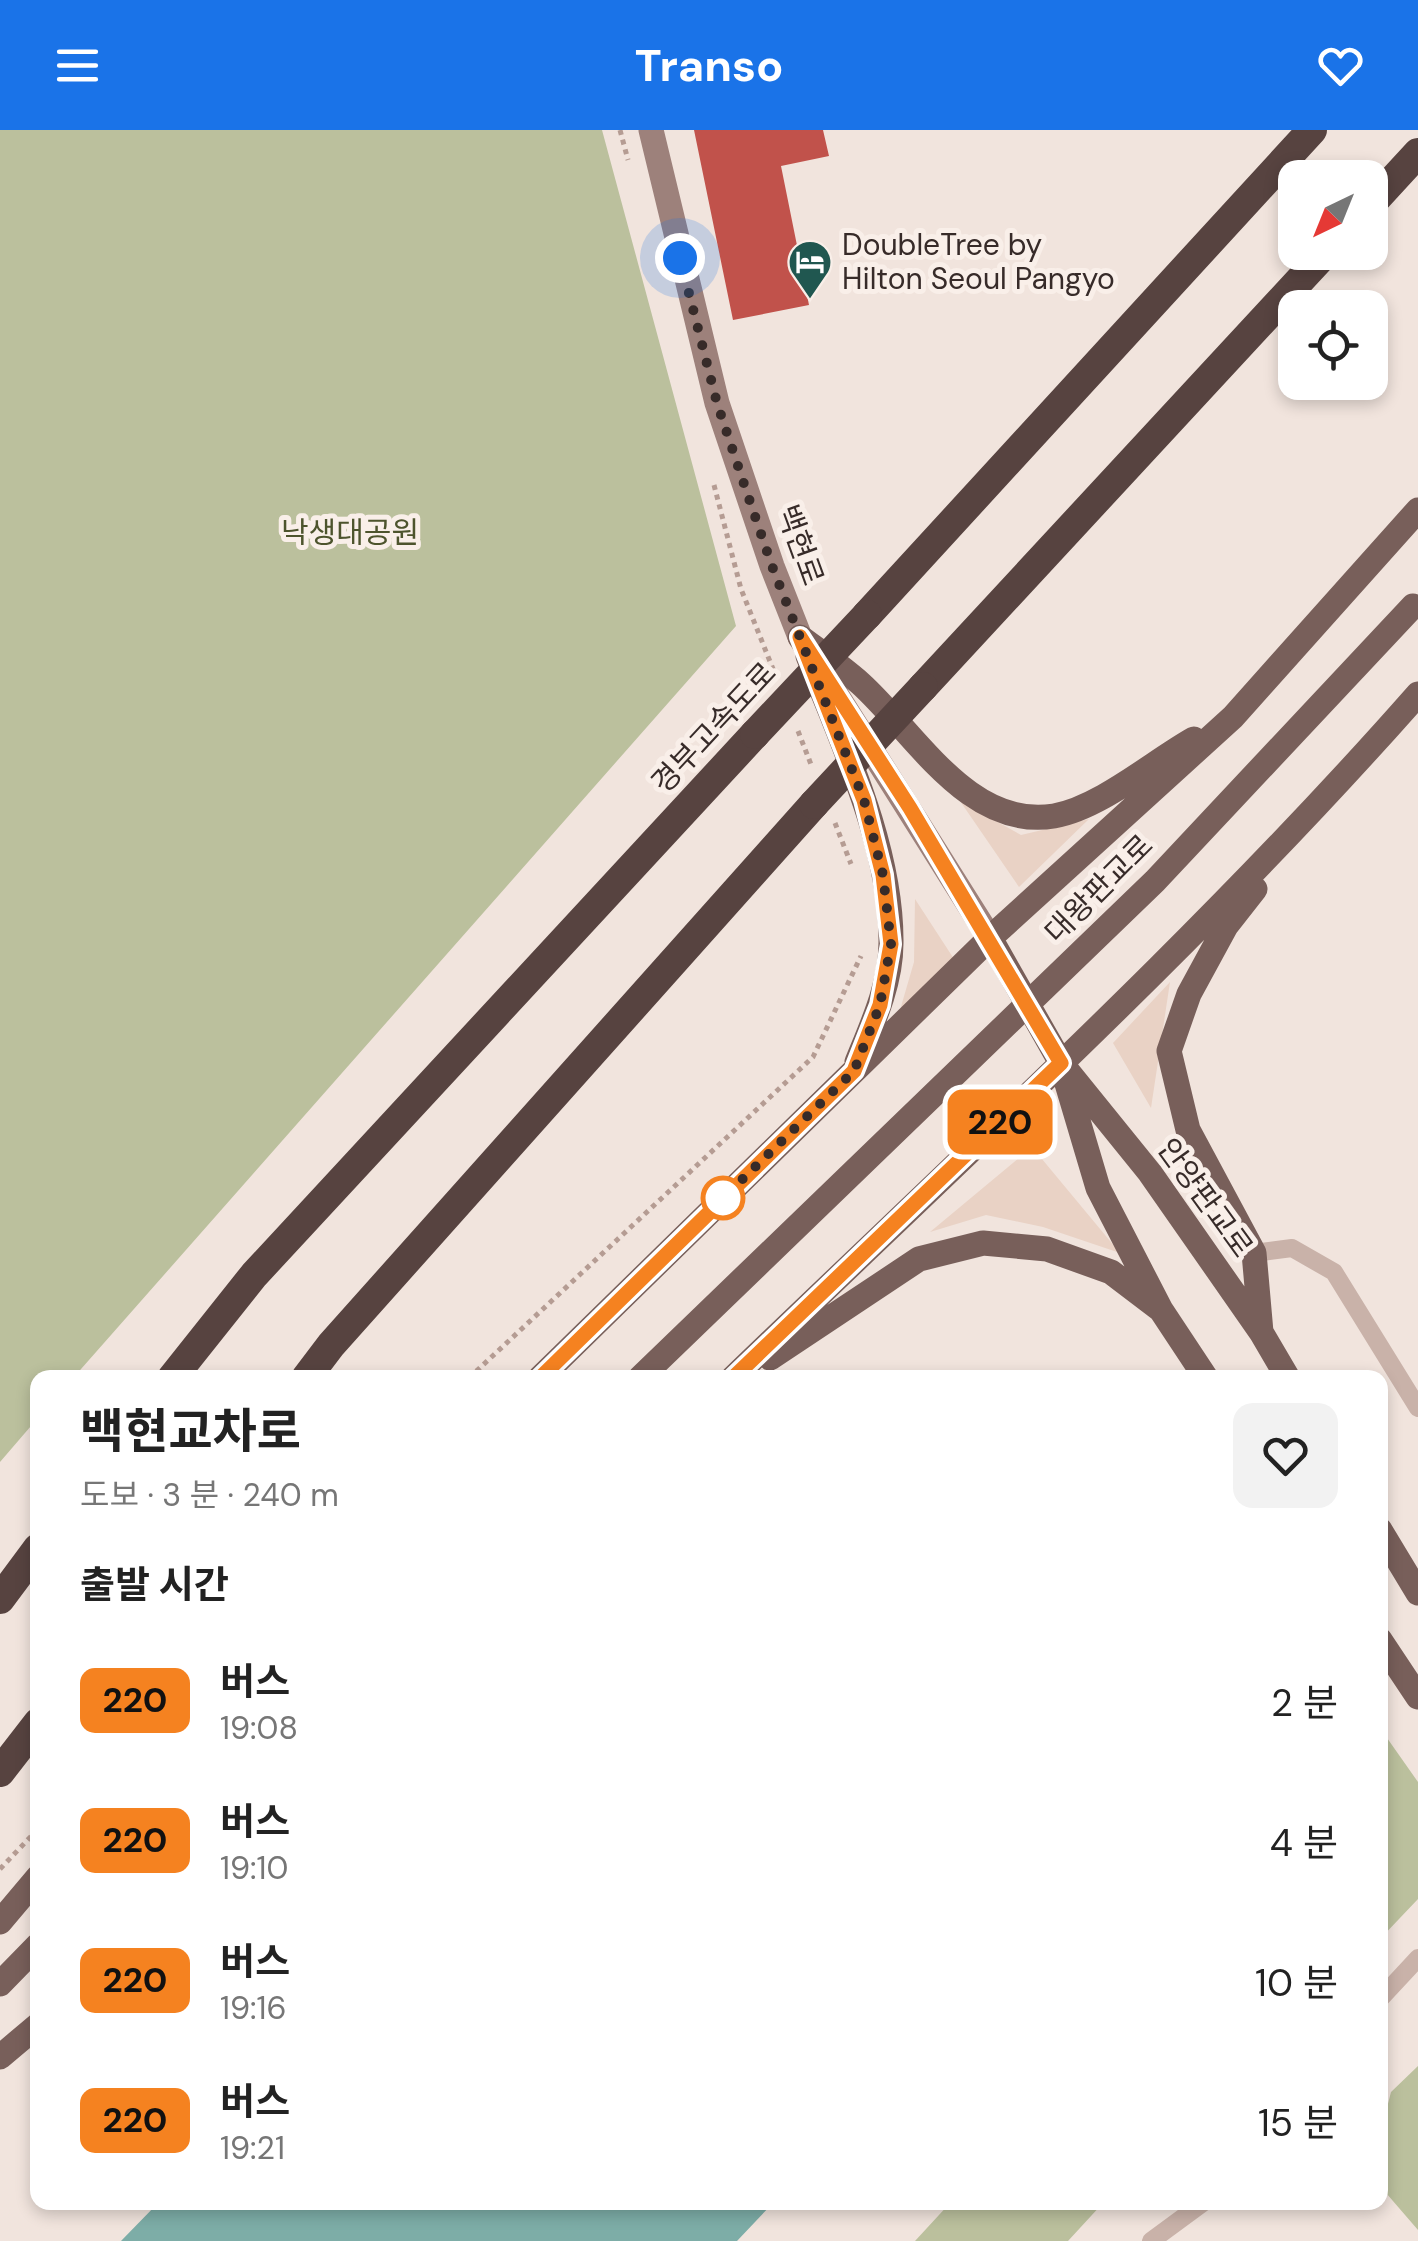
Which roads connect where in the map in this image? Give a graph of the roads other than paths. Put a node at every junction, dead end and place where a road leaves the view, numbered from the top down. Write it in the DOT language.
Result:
graph roads {
  1 [pos="651,130"];
  2 [pos="1312,130"];
  3 [pos="1418,153"];
  4 [pos="1388,186"];
  5 [pos="1309,270"];
  6 [pos="1418,510"];
  7 [pos="1416,603"];
  8 [pos="800,637"];
  9 [pos="1418,694"];
  10 [pos="1233,717"];
  11 [pos="1327,798"];
  12 [pos="990,938"];
  13 [pos="1061,1063"];
  14 [pos="854,1071"];
  15 [pos="1254,1253"];
  16 [pos="1161,1310"];
  17 [pos="1260,1332"];
  18 [pos="178,1370"];
  19 [pos="312,1370"];
  20 [pos="548,1370"];
  21 [pos="648,1370"];
  22 [pos="741,1370"];
  23 [pos="753,1370"];
  24 [pos="1201,1370"];
  25 [pos="1283,1370"];
  26 [pos="1418,1408"];
  27 [pos="1388,1543"];
  28 [pos="30,1559"];
  29 [pos="1418,1593"];
  30 [pos="0,1600"];
  31 [pos="1388,1652"];
  32 [pos="1418,1697"];
  33 [pos="30,1733"];
  34 [pos="0,1772"];
  35 [pos="30,1886"];
  36 [pos="0,1922"];
  37 [pos="30,1953"];
  38 [pos="1418,1958"];
  39 [pos="0,1984"];
  40 [pos="1388,1990"];
  41 [pos="30,2032"];
  42 [pos="0,2057"];
  43 [pos="1193,2210"];
  44 [pos="1151,2241"];
  1 -- 8 [label="main road, 백현로"];
  2 -- 18 [label="highway, 경부고속도로, bridge"];
  3 -- 4 [label="highway"];
  5 -- 19 [label="highway, bridge"];
  6 -- 10 [label="main road, 대왕판교로"];
  7 -- 21 [label="main road, 대왕판교로, bridge"];
  8 -- 10 [label="main road"];
  8 -- 12 [label="main road, 백현로"];
  8 -- 14 [label="main road"];
  9 -- 11 [label="main road"];
  10 -- 12 [label="main road, 대왕판교로"];
  11 -- 13 [label="main road"];
  11 -- 15 [label="main road"];
  12 -- 13 [label="main road, 안양판교로"];
  12 -- 14 [label="main road, 대왕판교로"];
  13 -- 16 [label="main road, 안양판교로"];
  13 -- 17 [label="main road, 안양판교로"];
  13 -- 22 [label="main road"];
  14 -- 20 [label="main road, 대왕판교로"];
  15 -- 17 [label="main road"];
  15 -- 26 [label="lane"];
  16 -- 23 [label="main road"];
  16 -- 24 [label="main road, 안양판교로"];
  17 -- 25 [label="main road, 안양판교로"];
  27 -- 29 [label="main road"];
  28 -- 30 [label="highway"];
  31 -- 32 [label="main road"];
  33 -- 34 [label="highway"];
  35 -- 36 [label="main road"];
  37 -- 39 [label="main road"];
  38 -- 40 [label="lane"];
  41 -- 42 [label="main road"];
  43 -- 44 [label="lane"];
}
